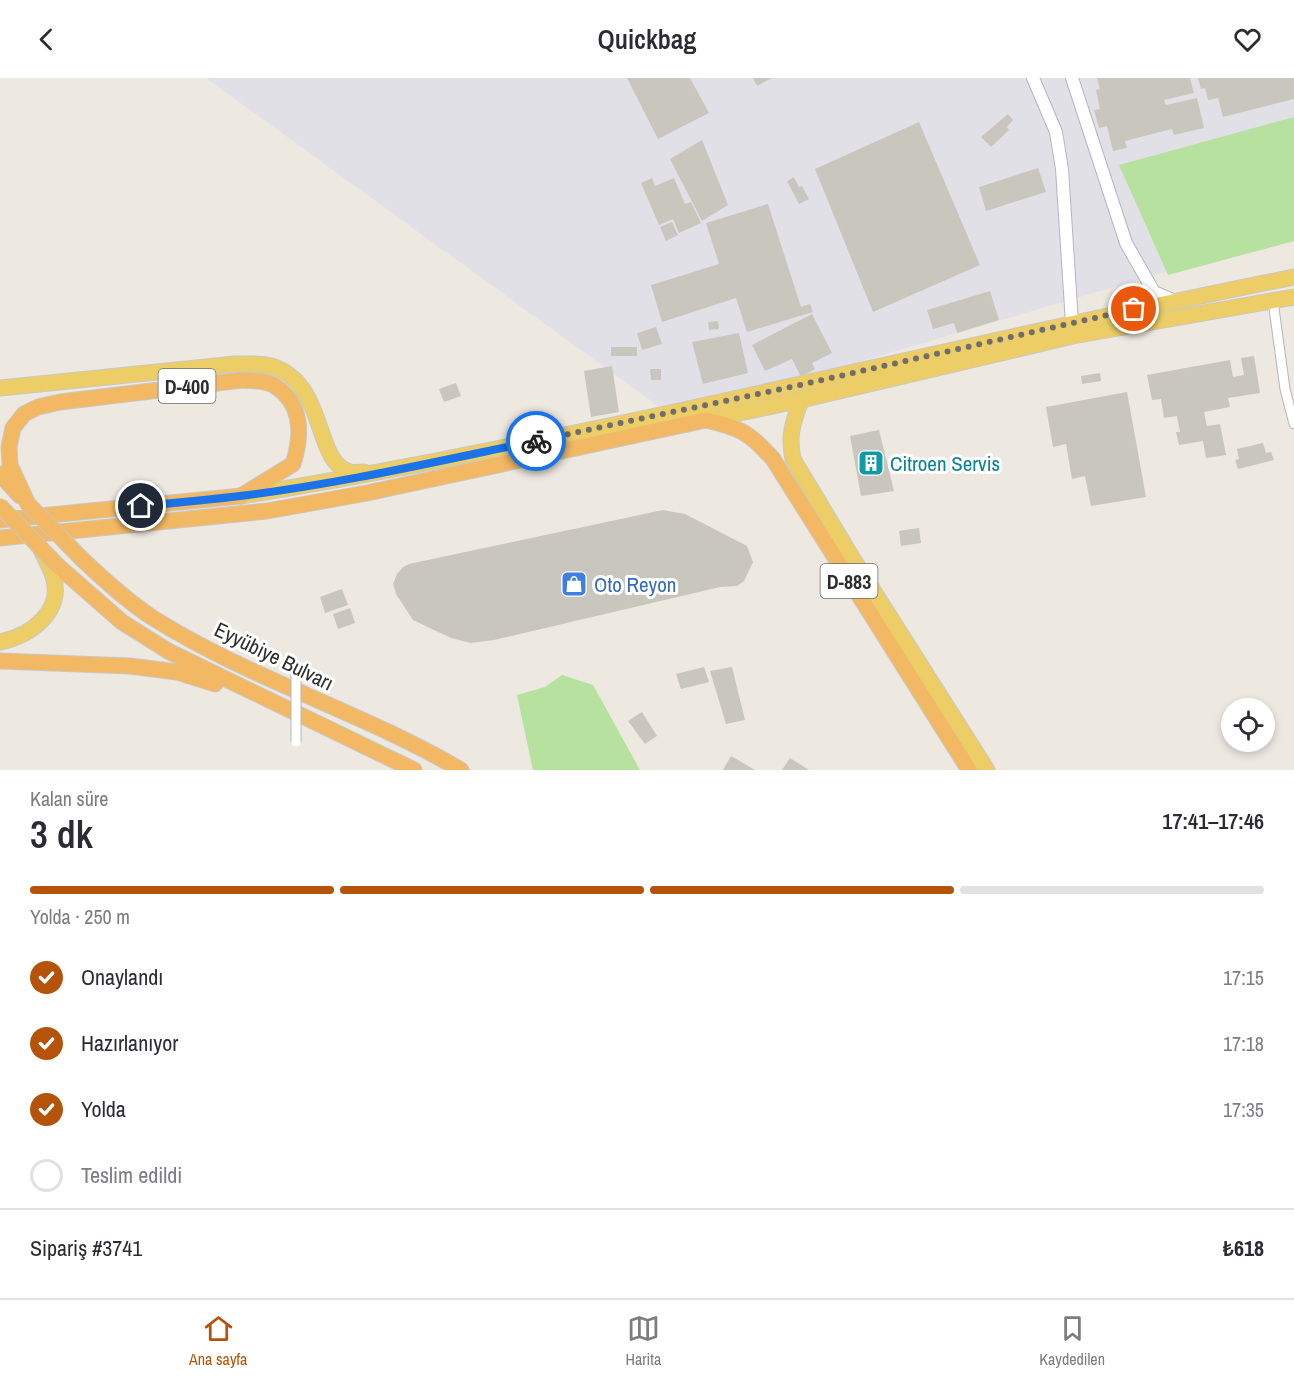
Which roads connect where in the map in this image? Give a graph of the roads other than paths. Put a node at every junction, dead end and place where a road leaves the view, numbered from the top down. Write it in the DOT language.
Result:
graph roads {
  1 [pos="1034,78"];
  2 [pos="1072,78"];
  3 [pos="1294,277"];
  4 [pos="1294,297"];
  5 [pos="1175,301"];
  6 [pos="1273,302"];
  7 [pos="1072,323"];
  8 [pos="0,388"];
  9 [pos="801,400"];
  10 [pos="706,420"];
  11 [pos="1294,424"];
  12 [pos="388,472"];
  13 [pos="8,478"];
  14 [pos="241,496"];
  15 [pos="0,506"];
  16 [pos="0,520"];
  17 [pos="0,537"];
  18 [pos="56,572"];
  19 [pos="0,642"];
  20 [pos="0,661"];
  21 [pos="296,668"];
  22 [pos="270,702"];
  23 [pos="296,742"];
  24 [pos="414,770"];
  25 [pos="461,770"];
  26 [pos="969,770"];
  27 [pos="987,770"];
  1 -- 7 [label="street"];
  2 -- 5 [label="street"];
  3 -- 5 [label="main road"];
  4 -- 6 [label="main road"];
  5 -- 7 [label="main road"];
  6 -- 9 [label="main road"];
  6 -- 11 [label="street"];
  7 -- 12 [label="main road"];
  8 -- 12 [label="main road"];
  9 -- 10 [label="main road"];
  9 -- 27 [label="main road"];
  10 -- 17 [label="highway, D-883"];
  10 -- 26 [label="highway, D-883"];
  12 -- 14 [label="main road"];
  13 -- 14 [label="highway, D-400"];
  13 -- 25 [label="highway, Eyyübiye Bulvarı / D-400, bridge"];
  14 -- 16 [label="highway, D-400"];
  15 -- 18 [label="highway, Eyyübiye Bulvarı, bridge"];
  18 -- 19 [label="main road"];
  18 -- 22 [label="highway, Eyyübiye Bulvarı"];
  20 -- 22 [label="highway"];
  21 -- 23 [label="street, bridge"];
  22 -- 24 [label="highway, Eyyübiye Bulvarı"];
}
